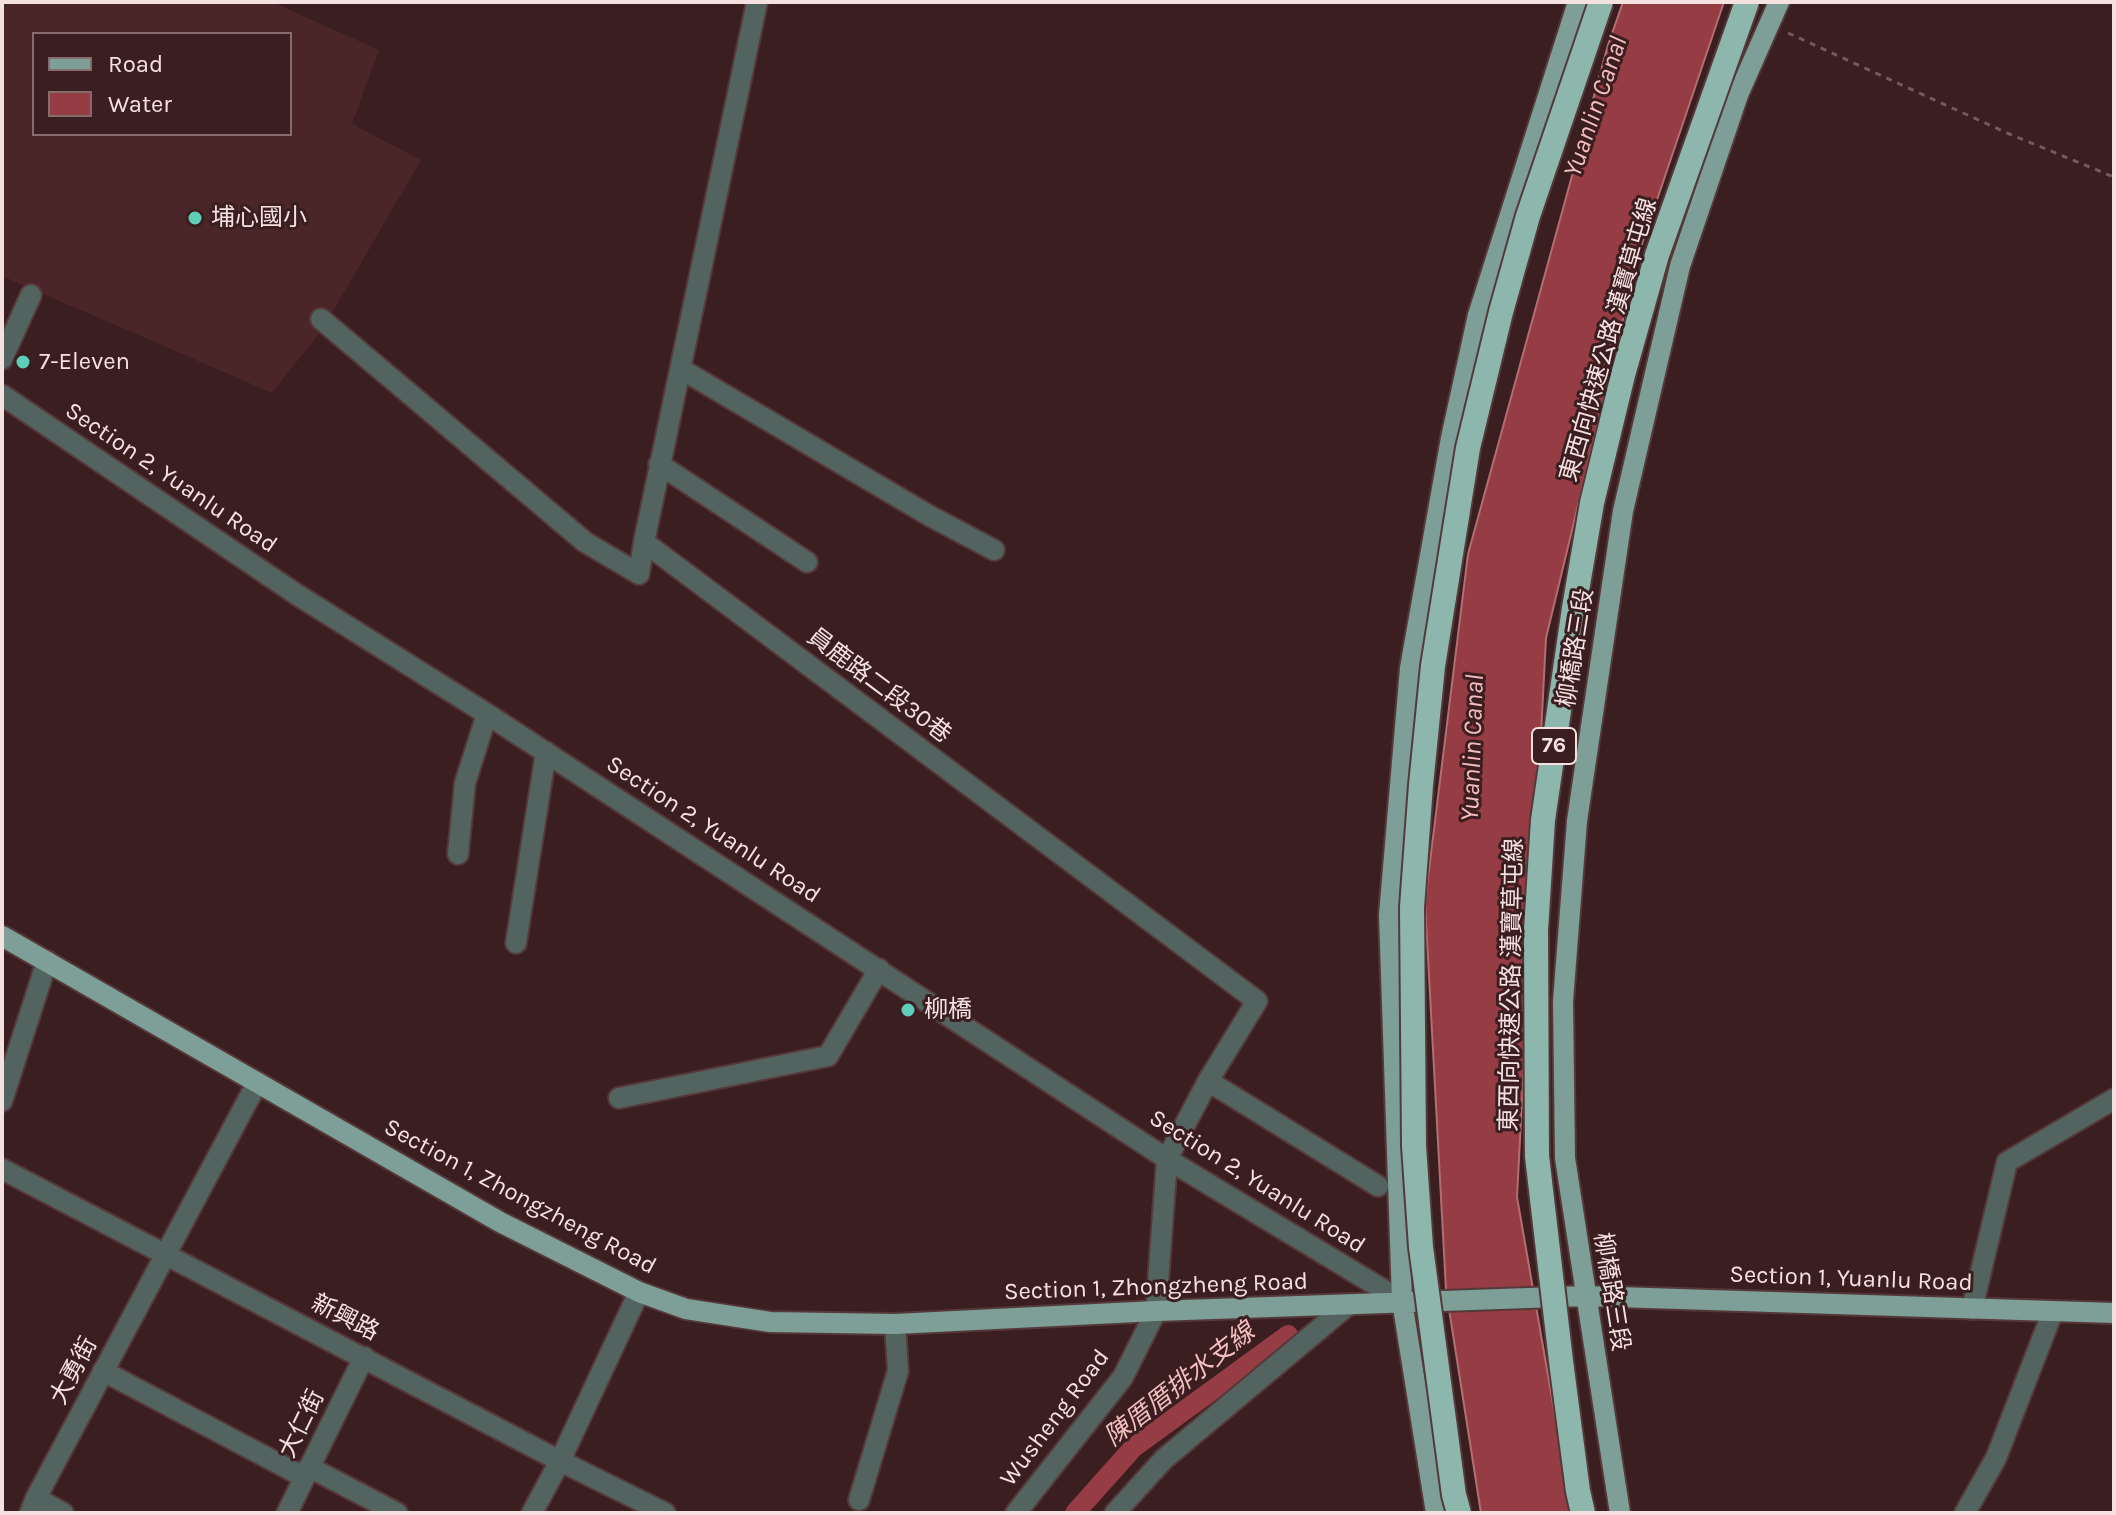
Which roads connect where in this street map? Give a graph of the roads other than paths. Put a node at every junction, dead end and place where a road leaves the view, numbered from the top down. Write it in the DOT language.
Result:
graph roads {
  1 [pos="757,2"];
  2 [pos="1578,2"];
  3 [pos="1601,2"];
  4 [pos="1747,2"];
  5 [pos="1779,2"];
  6 [pos="31,295"];
  7 [pos="321,319"];
  8 [pos="2,359"];
  9 [pos="681,369"];
  10 [pos="2,395"];
  11 [pos="659,464"];
  12 [pos="644,542"];
  13 [pos="994,550"];
  14 [pos="807,562"];
  15 [pos="487,714"];
  16 [pos="546,752"];
  17 [pos="458,854"];
  18 [pos="2,936"];
  19 [pos="516,943"];
  20 [pos="47,961"];
  21 [pos="879,969"];
  22 [pos="1208,1081"];
  23 [pos="257,1083"];
  24 [pos="619,1098"];
  25 [pos="2114,1099"];
  26 [pos="2,1101"];
  27 [pos="1167,1159"];
  28 [pos="2,1169"];
  29 [pos="1378,1186"];
  30 [pos="165,1255"];
  31 [pos="639,1292"];
  32 [pos="1586,1296"];
  33 [pos="1539,1297"];
  34 [pos="1402,1301"];
  35 [pos="1348,1305"];
  36 [pos="1972,1309"];
  37 [pos="1156,1311"];
  38 [pos="2053,1311"];
  39 [pos="2114,1313"];
  40 [pos="895,1324"];
  41 [pos="364,1357"];
  42 [pos="103,1371"];
  43 [pos="560,1461"];
  44 [pos="307,1472"];
  45 [pos="859,1500"];
  46 [pos="33,1506"];
  47 [pos="658,1512"];
  48 [pos="63,1513"];
  49 [pos="287,1513"];
  50 [pos="397,1513"];
  51 [pos="532,1513"];
  52 [pos="1016,1513"];
  53 [pos="1115,1513"];
  54 [pos="1436,1513"];
  55 [pos="1459,1513"];
  56 [pos="1583,1513"];
  57 [pos="1620,1513"];
  58 [pos="1965,1513"];
  1 -- 9 [label="street"];
  2 -- 34 [label="main road"];
  3 -- 55 [label="highway, bridge"];
  4 -- 56 [label="highway, 東西向快速公路 漢寶草屯線 / 76, bridge"];
  5 -- 32 [label="main road, 柳橋路三段"];
  6 -- 8 [label="street"];
  7 -- 12 [label="street"];
  9 -- 11 [label="street"];
  9 -- 13 [label="street"];
  10 -- 15 [label="street, Section 2, Yuanlu Road"];
  11 -- 12 [label="street"];
  11 -- 14 [label="street"];
  12 -- 22 [label="street, 員鹿路二段30巷"];
  15 -- 16 [label="street, Section 2, Yuanlu Road"];
  15 -- 17 [label="street"];
  16 -- 19 [label="street"];
  16 -- 21 [label="street, Section 2, Yuanlu Road"];
  18 -- 20 [label="main road, Section 1, Zhongzheng Road"];
  20 -- 23 [label="main road, Section 1, Zhongzheng Road"];
  20 -- 26 [label="street"];
  21 -- 24 [label="street"];
  21 -- 27 [label="street, Section 2, Yuanlu Road"];
  22 -- 27 [label="street, 員鹿路二段30巷"];
  22 -- 29 [label="street"];
  23 -- 30 [label="street, 大勇街"];
  23 -- 31 [label="main road, Section 1, Zhongzheng Road"];
  25 -- 36 [label="street"];
  27 -- 34 [label="street, Section 2, Yuanlu Road"];
  27 -- 37 [label="street, 員鹿路二段30巷"];
  28 -- 30 [label="street, 新興路"];
  30 -- 41 [label="street, 新興路"];
  30 -- 42 [label="street, 大勇街"];
  31 -- 40 [label="main road, Section 1, Zhongzheng Road"];
  31 -- 43 [label="street"];
  32 -- 33 [label="main road, Section 1, Yuanlu Road"];
  32 -- 36 [label="main road, Section 1, Yuanlu Road"];
  32 -- 57 [label="main road, 柳橋路三段"];
  33 -- 34 [label="main road, Section 1, Zhongzheng Road"];
  34 -- 35 [label="main road, Section 1, Zhongzheng Road"];
  34 -- 54 [label="main road"];
  35 -- 37 [label="main road, Section 1, Zhongzheng Road"];
  35 -- 53 [label="street"];
  36 -- 38 [label="main road, Section 1, Yuanlu Road"];
  37 -- 40 [label="main road, Section 1, Zhongzheng Road"];
  37 -- 52 [label="street, Wusheng Road"];
  38 -- 39 [label="main road, Section 1, Yuanlu Road"];
  38 -- 58 [label="street"];
  40 -- 45 [label="street"];
  41 -- 43 [label="street, 新興路"];
  41 -- 44 [label="street, 大仁街"];
  42 -- 44 [label="street"];
  42 -- 46 [label="street, 大勇街"];
  43 -- 47 [label="street, 新興路"];
  43 -- 51 [label="street"];
  44 -- 49 [label="street, 大仁街"];
  44 -- 50 [label="street"];
  46 -- 48 [label="street"];
}
